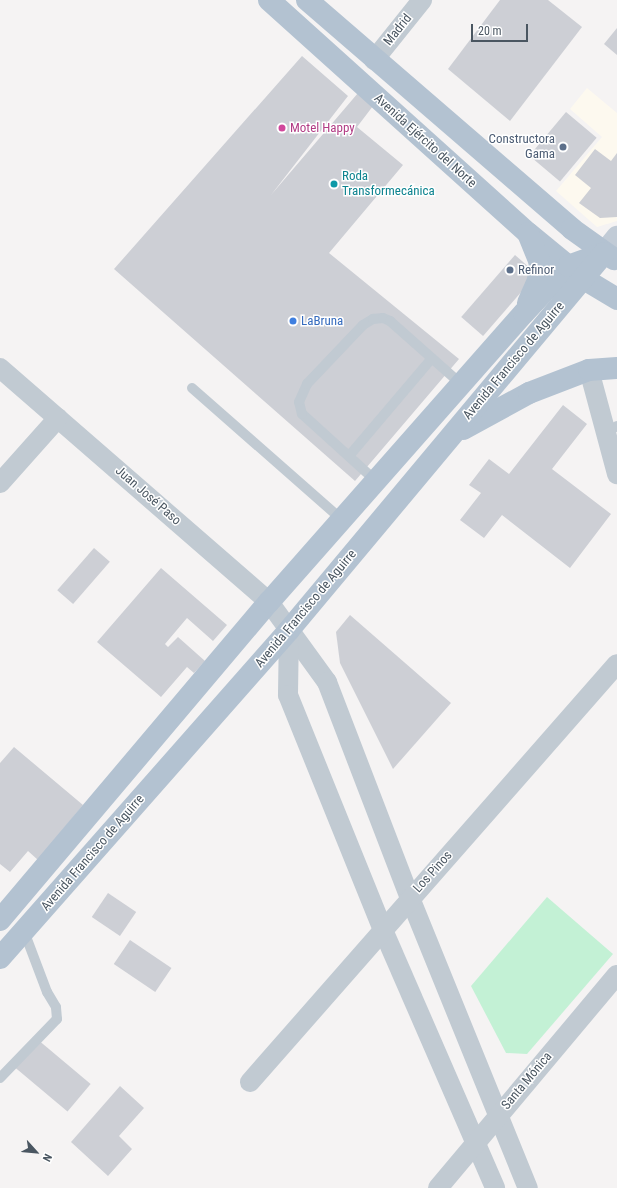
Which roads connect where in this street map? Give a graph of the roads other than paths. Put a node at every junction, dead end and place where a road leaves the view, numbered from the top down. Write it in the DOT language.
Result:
graph roads {
  1 [pos="269,0"];
  2 [pos="307,0"];
  3 [pos="422,0"];
  4 [pos="374,60"];
  5 [pos="528,233"];
  6 [pos="613,251"];
  7 [pos="576,272"];
  8 [pos="617,299"];
  9 [pos="524,313"];
  10 [pos="432,358"];
  11 [pos="0,368"];
  12 [pos="617,368"];
  13 [pos="589,370"];
  14 [pos="461,384"];
  15 [pos="192,388"];
  16 [pos="58,418"];
  17 [pos="611,429"];
  18 [pos="452,435"];
  19 [pos="349,456"];
  20 [pos="617,474"];
  21 [pos="376,481"];
  22 [pos="0,483"];
  23 [pos="342,520"];
  24 [pos="269,602"];
  25 [pos="289,630"];
  26 [pos="617,664"];
  27 [pos="410,898"];
  28 [pos="2,915"];
  29 [pos="383,930"];
  30 [pos="24,931"];
  31 [pos="0,958"];
  32 [pos="617,975"];
  33 [pos="0,1078"];
  34 [pos="250,1082"];
  35 [pos="498,1116"];
  36 [pos="476,1144"];
  37 [pos="438,1188"];
  38 [pos="495,1188"];
  39 [pos="528,1188"];
  1 -- 5 [label="main road, Avenida Ejército del Norte"];
  2 -- 4 [label="main road, Avenida Ejército del Norte"];
  3 -- 4 [label="street, Madrid"];
  4 -- 6 [label="main road, Avenida Ejército del Norte"];
  5 -- 7 [label="main road, Avenida Ejército del Norte"];
  5 -- 9 [label="main road"];
  6 -- 7 [label="main road, Avenida Francisco de Aguirre"];
  7 -- 8 [label="main road, Avenida Ejército del Norte"];
  7 -- 9 [label="main road, Avenida Francisco de Aguirre"];
  7 -- 18 [label="main road, Avenida Francisco de Aguirre"];
  9 -- 14 [label="main road, Avenida Francisco de Aguirre"];
  10 -- 14 [label="lane"];
  10 -- 19 [label="lane"];
  10 -- 19 [label="lane"];
  11 -- 16 [label="street, Juan José Paso"];
  12 -- 13 [label="main road"];
  13 -- 17 [label="street"];
  13 -- 18 [label="main road"];
  14 -- 21 [label="main road, Avenida Francisco de Aguirre"];
  15 -- 23 [label="lane"];
  16 -- 22 [label="street"];
  16 -- 24 [label="street, Juan José Paso"];
  17 -- 20 [label="street"];
  18 -- 25 [label="main road, Avenida Francisco de Aguirre"];
  19 -- 21 [label="lane"];
  21 -- 23 [label="main road, Avenida Francisco de Aguirre"];
  23 -- 24 [label="main road, Avenida Francisco de Aguirre"];
  24 -- 25 [label="street, Juan José Paso"];
  24 -- 28 [label="main road, Avenida Francisco de Aguirre"];
  25 -- 27 [label="street, Juan José Paso"];
  25 -- 29 [label="street"];
  25 -- 30 [label="main road, Avenida Francisco de Aguirre"];
  26 -- 27 [label="street, Los Pinos"];
  27 -- 29 [label="street, Los Pinos"];
  27 -- 35 [label="street, Juan José Paso"];
  28 -- 30 [label="street"];
  29 -- 34 [label="street, Los Pinos"];
  29 -- 36 [label="street"];
  30 -- 31 [label="main road, Avenida Francisco de Aguirre"];
  30 -- 33 [label="lane"];
  32 -- 35 [label="street, Santa Mónica"];
  35 -- 36 [label="street, Santa Mónica"];
  35 -- 39 [label="street, Juan José Paso"];
  36 -- 37 [label="street, Santa Mónica"];
  36 -- 38 [label="street"];
}
